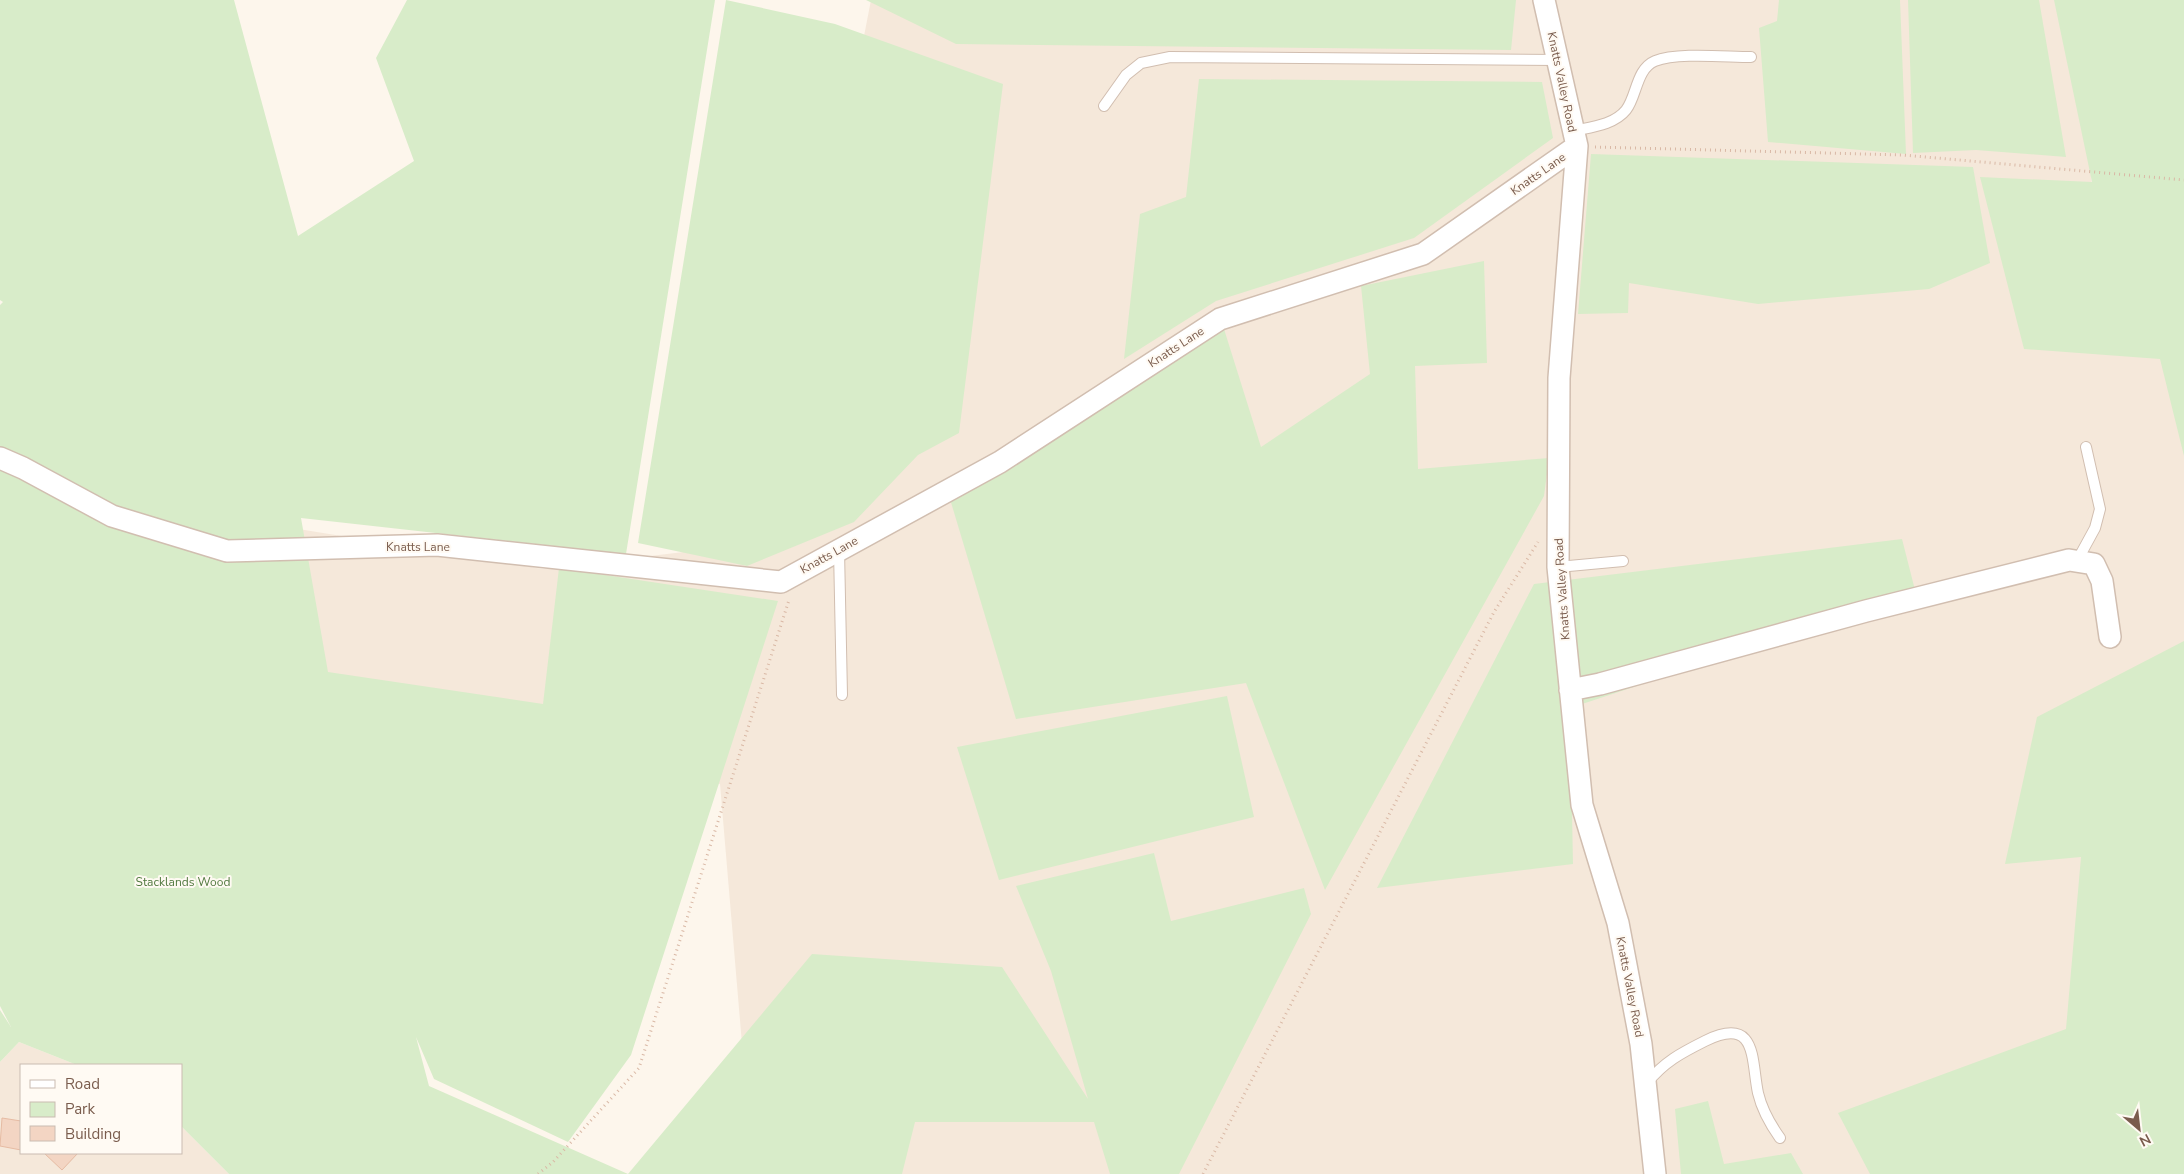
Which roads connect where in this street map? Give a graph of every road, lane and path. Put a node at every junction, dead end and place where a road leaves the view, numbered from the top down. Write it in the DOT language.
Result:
graph roads {
  1 [pos="1544,0"];
  2 [pos="1751,57"];
  3 [pos="1558,60"];
  4 [pos="1104,106"];
  5 [pos="1575,139"];
  6 [pos="2184,180"];
  7 [pos="2086,447"];
  8 [pos="0,458"];
  9 [pos="1538,541"];
  10 [pos="839,550"];
  11 [pos="1623,561"];
  12 [pos="2077,561"];
  13 [pos="1558,567"];
  14 [pos="798,573"];
  15 [pos="2110,637"];
  16 [pos="1570,690"];
  17 [pos="842,695"];
  18 [pos="1645,1086"];
  19 [pos="1780,1138"];
  20 [pos="538,1174"];
  21 [pos="1202,1174"];
  22 [pos="1655,1174"];
  1 -- 3 [label="street, Knatts Valley Road"];
  2 -- 5 [label="lane"];
  3 -- 4 [label="lane"];
  3 -- 5 [label="street, Knatts Valley Road"];
  5 -- 6 [label="path"];
  5 -- 10 [label="street, Knatts Lane"];
  5 -- 13 [label="street, Knatts Valley Road"];
  7 -- 12 [label="lane"];
  8 -- 14 [label="street, Knatts Lane"];
  9 -- 21 [label="path"];
  10 -- 14 [label="street, Knatts Lane"];
  10 -- 17 [label="lane"];
  11 -- 13 [label="lane"];
  12 -- 15 [label="street"];
  12 -- 16 [label="street"];
  13 -- 16 [label="street, Knatts Valley Road"];
  14 -- 20 [label="path"];
  16 -- 18 [label="street, Knatts Valley Road"];
  18 -- 19 [label="lane"];
  18 -- 22 [label="street, Knatts Valley Road"];
}
